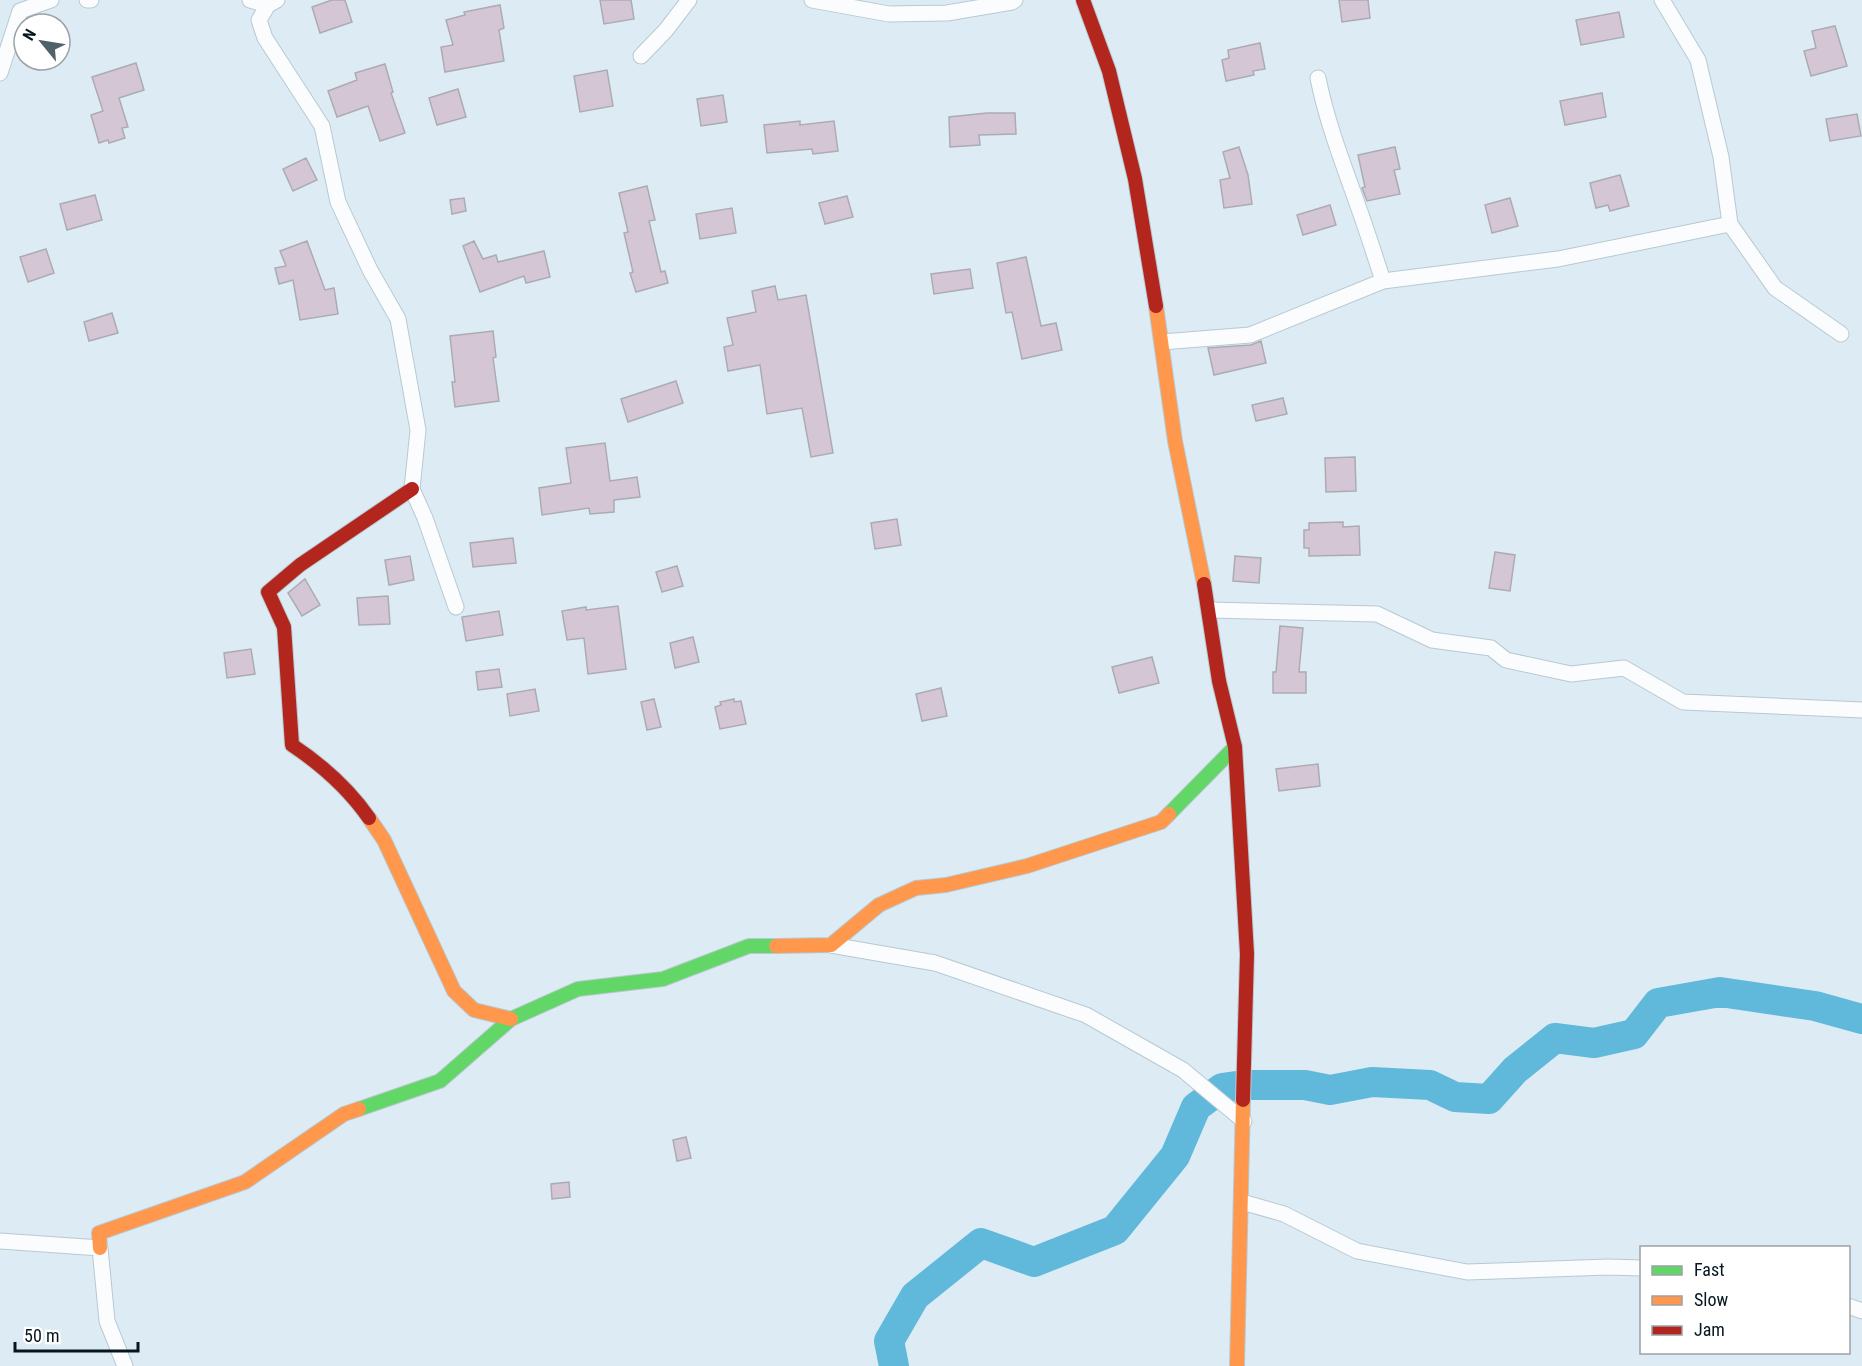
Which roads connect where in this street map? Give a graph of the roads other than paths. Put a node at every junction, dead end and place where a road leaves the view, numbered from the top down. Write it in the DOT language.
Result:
graph roads {
  1 [pos="51,0"];
  2 [pos="250,0"];
  3 [pos="689,0"];
  4 [pos="812,0"];
  5 [pos="1014,0"];
  6 [pos="1083,0"];
  7 [pos="1662,0"];
  8 [pos="272,2"];
  9 [pos="641,56"];
  10 [pos="0,73"];
  11 [pos="1318,78"];
  12 [pos="1730,224"];
  13 [pos="1383,281"];
  14 [pos="1841,334"];
  15 [pos="1162,342"];
  16 [pos="412,489"];
  17 [pos="456,607"];
  18 [pos="1209,610"];
  19 [pos="1862,710"];
  20 [pos="1235,747"];
  21 [pos="831,945"];
  22 [pos="511,1019"];
  23 [pos="1244,1120"];
  24 [pos="1242,1203"];
  25 [pos="0,1241"];
  26 [pos="100,1248"];
  27 [pos="1640,1268"];
  28 [pos="125,1366"];
  29 [pos="1237,1366"];
  1 -- 10 [label="street"];
  2 -- 8 [label="street"];
  3 -- 9 [label="street"];
  4 -- 5 [label="street"];
  6 -- 15 [label="street"];
  7 -- 12 [label="street"];
  8 -- 16 [label="street"];
  11 -- 13 [label="street"];
  12 -- 13 [label="street"];
  12 -- 14 [label="street"];
  13 -- 15 [label="street"];
  15 -- 18 [label="street"];
  16 -- 17 [label="street"];
  16 -- 22 [label="street"];
  18 -- 19 [label="street"];
  18 -- 20 [label="street"];
  20 -- 21 [label="street"];
  20 -- 23 [label="street"];
  21 -- 22 [label="street"];
  21 -- 23 [label="street"];
  22 -- 26 [label="street"];
  23 -- 24 [label="street"];
  24 -- 27 [label="street"];
  24 -- 29 [label="street"];
  25 -- 26 [label="street"];
  26 -- 28 [label="street"];
}
